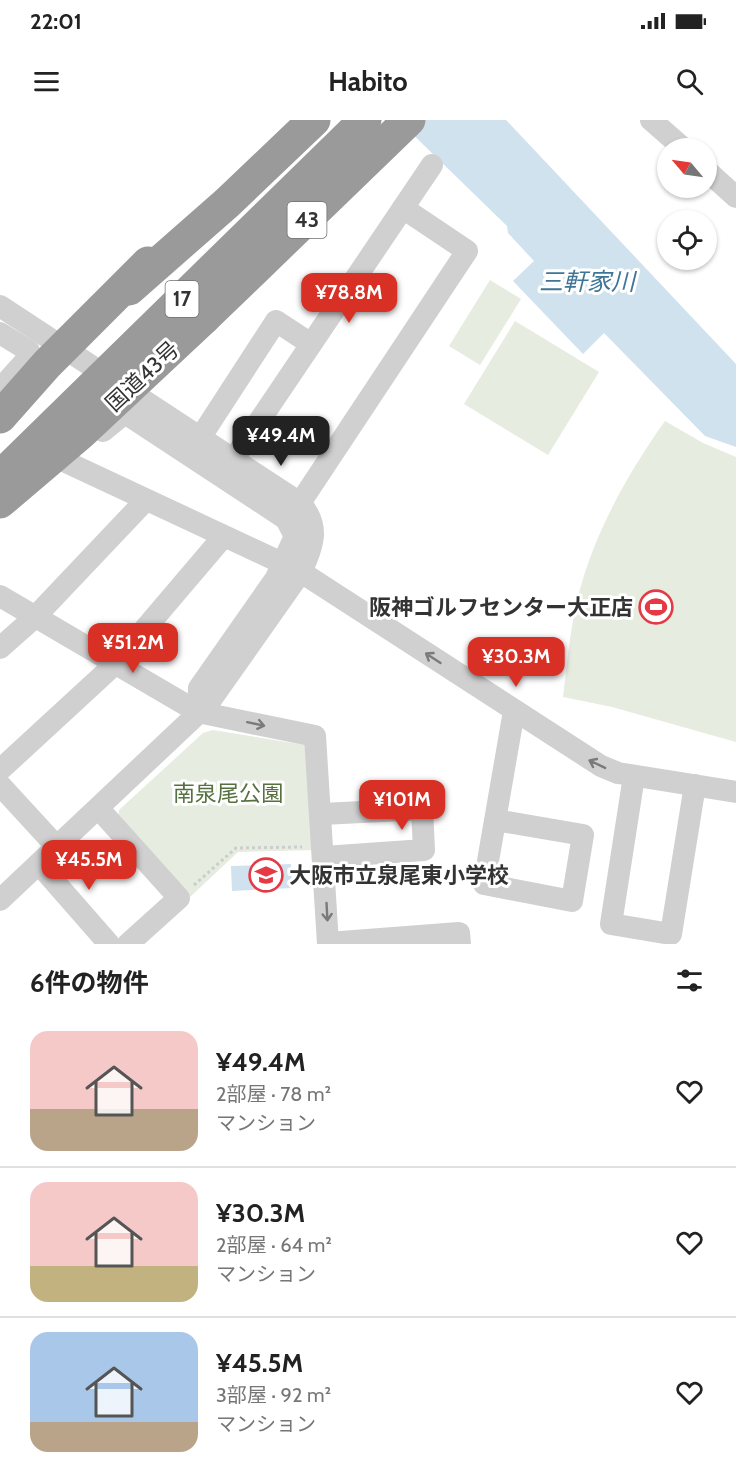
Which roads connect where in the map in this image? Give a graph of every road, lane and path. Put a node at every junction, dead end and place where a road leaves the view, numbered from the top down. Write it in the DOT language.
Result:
graph roads {
  1 [pos="293,120"];
  2 [pos="314,120"];
  3 [pos="334,120"];
  4 [pos="365,120"];
  5 [pos="385,120"];
  6 [pos="409,120"];
  7 [pos="651,120"];
  8 [pos="672,138"];
  9 [pos="432,165"];
  10 [pos="717,180"];
  11 [pos="736,197"];
  12 [pos="403,208"];
  13 [pos="0,306"];
  14 [pos="87,325"];
  15 [pos="0,333"];
  16 [pos="311,344"];
  17 [pos="64,348"];
  18 [pos="135,383"];
  19 [pos="0,389"];
  20 [pos="0,415"];
  21 [pos="200,438"];
  22 [pos="0,448"];
  23 [pos="233,460"];
  24 [pos="66,462"];
  25 [pos="0,477"];
  26 [pos="145,501"];
  27 [pos="0,502"];
  28 [pos="300,503"];
  29 [pos="0,517"];
  30 [pos="223,537"];
  31 [pos="291,568"];
  32 [pos="0,596"];
  33 [pos="35,617"];
  34 [pos="0,648"];
  35 [pos="115,664"];
  36 [pos="514,711"];
  37 [pos="198,712"];
  38 [pos="0,770"];
  39 [pos="634,776"];
  40 [pos="0,785"];
  41 [pos="695,785"];
  42 [pos="736,792"];
  43 [pos="99,809"];
  44 [pos="322,814"];
  45 [pos="495,820"];
  46 [pos="57,847"];
  47 [pos="323,852"];
  48 [pos="39,864"];
  49 [pos="179,898"];
  50 [pos="0,900"];
  51 [pos="405,941"];
  52 [pos="109,944"];
  53 [pos="128,944"];
  54 [pos="328,944"];
  55 [pos="460,944"];
  1 -- 14 [label="highway, bridge"];
  2 -- 14 [label="highway, bridge"];
  3 -- 22 [label="highway, 17"];
  4 -- 25 [label="highway, 17, bridge"];
  5 -- 18 [label="highway, bridge"];
  6 -- 18 [label="highway, 国道43号 / 43, bridge"];
  7 -- 8 [label="street"];
  9 -- 12 [label="street"];
  10 -- 11 [label="street"];
  12 -- 16 [label="street"];
  12 -- 28 [label="street"];
  13 -- 17 [label="street"];
  14 -- 20 [label="highway, bridge"];
  15 -- 19 [label="street"];
  16 -- 21 [label="street"];
  16 -- 23 [label="street"];
  17 -- 20 [label="street"];
  17 -- 21 [label="street"];
  18 -- 27 [label="highway, 国道43号 / 43, bridge"];
  21 -- 23 [label="street"];
  23 -- 28 [label="street"];
  24 -- 26 [label="street"];
  24 -- 29 [label="street"];
  24 -- 31 [label="street"];
  26 -- 30 [label="street"];
  26 -- 33 [label="street"];
  28 -- 31 [label="street"];
  30 -- 31 [label="street"];
  30 -- 35 [label="street"];
  36 -- 31 [label="street, one-way"];
  31 -- 37 [label="street"];
  32 -- 33 [label="street"];
  33 -- 34 [label="street"];
  33 -- 35 [label="street"];
  35 -- 37 [label="street"];
  35 -- 38 [label="street"];
  39 -- 36 [label="street, one-way"];
  36 -- 45 [label="street"];
  37 -- 43 [label="street"];
  37 -- 44 [label="street, one-way"];
  39 -- 41 [label="street"];
  39 -- 41 [label="street"];
  40 -- 46 [label="street"];
  41 -- 42 [label="street"];
  43 -- 46 [label="street"];
  43 -- 49 [label="street"];
  44 -- 47 [label="street"];
  44 -- 47 [label="street"];
  45 -- 45 [label="street"];
  46 -- 48 [label="street"];
  47 -- 49 [label="path"];
  47 -- 54 [label="street, one-way"];
  48 -- 50 [label="street"];
  48 -- 52 [label="street"];
  49 -- 53 [label="street"];
  51 -- 54 [label="street"];
  51 -- 55 [label="street"];
}
